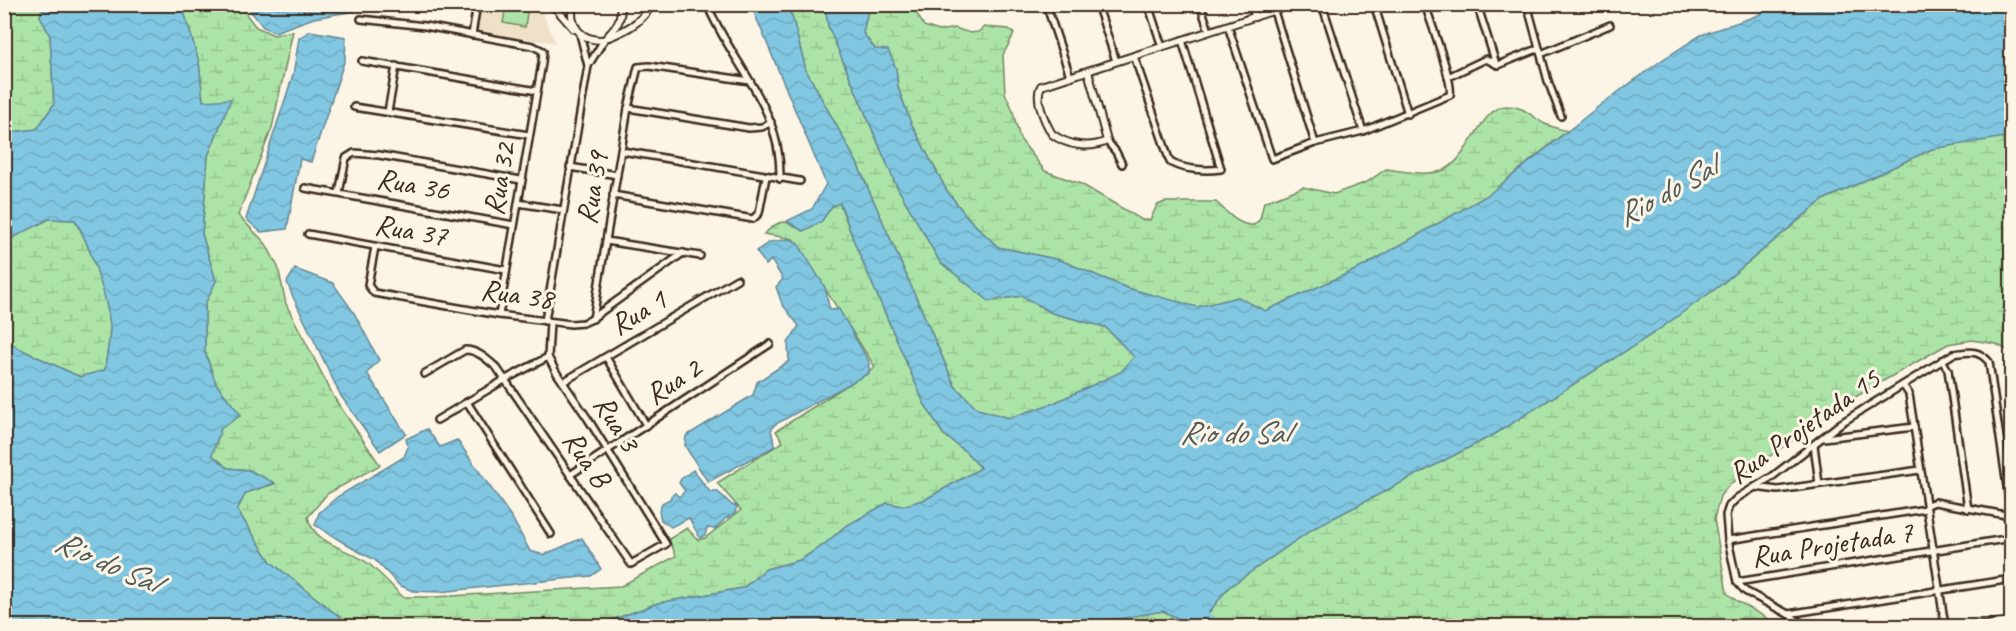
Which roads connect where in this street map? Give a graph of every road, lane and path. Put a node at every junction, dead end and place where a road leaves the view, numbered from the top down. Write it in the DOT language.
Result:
graph roads {
  1 [pos="477,4"];
  2 [pos="552,4"];
  3 [pos="573,4"];
  4 [pos="620,4"];
  5 [pos="652,4"];
  6 [pos="707,4"];
  7 [pos="1046,4"];
  8 [pos="1097,4"];
  9 [pos="1148,4"];
  10 [pos="1200,4"];
  11 [pos="1251,4"];
  12 [pos="1294,4"];
  13 [pos="1322,4"];
  14 [pos="1374,4"];
  15 [pos="1425,4"];
  16 [pos="1477,4"];
  17 [pos="1527,4"];
  18 [pos="1274,11"];
  19 [pos="1255,17"];
  20 [pos="361,19"];
  21 [pos="1610,25"];
  22 [pos="1228,26"];
  23 [pos="1209,32"];
  24 [pos="471,34"];
  25 [pos="579,34"];
  26 [pos="605,39"];
  27 [pos="1182,40"];
  28 [pos="1162,46"];
  29 [pos="1540,52"];
  30 [pos="1134,56"];
  31 [pos="362,61"];
  32 [pos="1116,61"];
  33 [pos="1496,64"];
  34 [pos="396,66"];
  35 [pos="588,66"];
  36 [pos="1088,71"];
  37 [pos="1070,76"];
  38 [pos="1448,77"];
  39 [pos="750,81"];
  40 [pos="537,91"];
  41 [pos="354,107"];
  42 [pos="628,108"];
  43 [pos="388,112"];
  44 [pos="1408,114"];
  45 [pos="1561,116"];
  46 [pos="771,122"];
  47 [pos="1363,131"];
  48 [pos="530,135"];
  49 [pos="1107,141"];
  50 [pos="1315,143"];
  51 [pos="622,151"];
  52 [pos="1122,164"];
  53 [pos="570,167"];
  54 [pos="617,175"];
  55 [pos="766,177"];
  56 [pos="780,179"];
  57 [pos="521,180"];
  58 [pos="800,181"];
  59 [pos="305,188"];
  60 [pos="339,193"];
  61 [pos="613,195"];
  62 [pos="518,203"];
  63 [pos="563,210"];
  64 [pos="514,225"];
  65 [pos="308,234"];
  66 [pos="606,241"];
  67 [pos="375,247"];
  68 [pos="684,254"];
  69 [pos="700,256"];
  70 [pos="506,270"];
  71 [pos="737,279"];
  72 [pos="499,315"];
  73 [pos="593,319"];
  74 [pos="548,322"];
  75 [pos="770,344"];
  76 [pos="548,357"];
  77 [pos="606,357"];
  78 [pos="1942,360"];
  79 [pos="424,374"];
  80 [pos="506,379"];
  81 [pos="563,382"];
  82 [pos="1903,385"];
  83 [pos="467,402"];
  84 [pos="437,420"];
  85 [pos="646,425"];
  86 [pos="1914,427"];
  87 [pos="1822,438"];
  88 [pos="1814,445"];
  89 [pos="607,450"];
  90 [pos="1920,470"];
  91 [pos="570,475"];
  92 [pos="1820,484"];
  93 [pos="1755,487"];
  94 [pos="1927,507"];
  95 [pos="1968,509"];
  96 [pos="2006,515"];
  97 [pos="2012,522"];
  98 [pos="551,534"];
  99 [pos="2012,538"];
  100 [pos="1728,540"];
  101 [pos="1934,550"];
  102 [pos="631,564"];
  103 [pos="2012,579"];
  104 [pos="1737,582"];
  105 [pos="1940,590"];
  106 [pos="1788,614"];
  107 [pos="2012,621"];
  108 [pos="1804,627"];
  109 [pos="1945,627"];
  110 [pos="1975,627"];
  1 -- 24 [label="street"];
  2 -- 25 [label="street"];
  3 -- 25 [label="street"];
  4 -- 26 [label="street"];
  5 -- 26 [label="street"];
  6 -- 39 [label="street"];
  7 -- 37 [label="street"];
  8 -- 32 [label="street"];
  9 -- 28 [label="street"];
  10 -- 23 [label="street"];
  11 -- 19 [label="street"];
  12 -- 18 [label="street"];
  13 -- 47 [label="street"];
  14 -- 44 [label="street"];
  15 -- 38 [label="street"];
  16 -- 33 [label="street"];
  17 -- 29 [label="street"];
  18 -- 19 [label="street"];
  18 -- 50 [label="street"];
  19 -- 22 [label="street"];
  20 -- 24 [label="street"];
  21 -- 29 [label="street"];
  22 -- 23 [label="street"];
  22 -- 50 [label="street"];
  23 -- 27 [label="street"];
  24 -- 40 [label="street, Rua 32"];
  25 -- 26 [label="street"];
  25 -- 35 [label="street"];
  26 -- 35 [label="street"];
  27 -- 28 [label="street"];
  27 -- 30 [label="street"];
  28 -- 30 [label="street"];
  29 -- 33 [label="street"];
  29 -- 45 [label="street"];
  30 -- 32 [label="street"];
  31 -- 34 [label="street"];
  32 -- 36 [label="street"];
  33 -- 38 [label="street"];
  34 -- 40 [label="street"];
  34 -- 43 [label="street"];
  35 -- 53 [label="street"];
  36 -- 37 [label="street"];
  36 -- 49 [label="street"];
  37 -- 49 [label="street"];
  38 -- 44 [label="street"];
  39 -- 42 [label="street, Rua 39"];
  39 -- 46 [label="street"];
  40 -- 48 [label="street, Rua 32"];
  41 -- 43 [label="street"];
  42 -- 46 [label="street"];
  42 -- 51 [label="street, Rua 39"];
  43 -- 48 [label="street"];
  44 -- 47 [label="street"];
  46 -- 56 [label="street"];
  47 -- 50 [label="street"];
  48 -- 57 [label="street, Rua 32"];
  49 -- 52 [label="street"];
  51 -- 54 [label="street, Rua 39"];
  51 -- 55 [label="street"];
  53 -- 54 [label="street"];
  53 -- 63 [label="street"];
  54 -- 61 [label="street, Rua 39"];
  55 -- 56 [label="street"];
  55 -- 61 [label="street"];
  56 -- 58 [label="street"];
  57 -- 60 [label="street, Rua 36"];
  57 -- 62 [label="street, Rua 32"];
  59 -- 60 [label="street, Rua 36"];
  60 -- 64 [label="street, Rua 36"];
  61 -- 66 [label="street, Rua 39"];
  62 -- 63 [label="street"];
  62 -- 64 [label="street, Rua 32"];
  63 -- 74 [label="street"];
  64 -- 70 [label="street, Rua 32"];
  65 -- 67 [label="street, Rua 37"];
  66 -- 68 [label="street"];
  66 -- 73 [label="street, Rua 39"];
  67 -- 70 [label="street, Rua 37"];
  67 -- 72 [label="street, Rua 38"];
  68 -- 69 [label="street"];
  68 -- 73 [label="street, Rua 38"];
  70 -- 72 [label="street, Rua 32"];
  71 -- 77 [label="street, Rua 1"];
  72 -- 74 [label="street, Rua 38"];
  73 -- 74 [label="street, Rua 38"];
  74 -- 76 [label="street"];
  75 -- 85 [label="street, Rua 2"];
  76 -- 80 [label="street"];
  76 -- 81 [label="street, Rua 3"];
  77 -- 81 [label="street, Rua 1"];
  77 -- 85 [label="street"];
  78 -- 82 [label="street, Rua Projetada 15"];
  78 -- 95 [label="street"];
  78 -- 96 [label="street, Rua Projetada 15"];
  79 -- 80 [label="street, Rua B"];
  80 -- 83 [label="street"];
  80 -- 91 [label="street, Rua B"];
  81 -- 89 [label="street, Rua 3"];
  82 -- 86 [label="street"];
  82 -- 87 [label="street, Rua Projetada 15"];
  83 -- 84 [label="street"];
  83 -- 98 [label="street"];
  85 -- 89 [label="street, Rua 2"];
  86 -- 87 [label="street"];
  86 -- 90 [label="street"];
  87 -- 88 [label="street, Rua Projetada 15"];
  88 -- 92 [label="street"];
  88 -- 93 [label="street, Rua Projetada 15"];
  89 -- 91 [label="street, Rua 2"];
  89 -- 102 [label="street, Rua 3"];
  90 -- 92 [label="street"];
  90 -- 94 [label="street"];
  91 -- 102 [label="street, Rua B"];
  92 -- 93 [label="street"];
  93 -- 100 [label="street, Rua Projetada 15"];
  94 -- 95 [label="street"];
  94 -- 100 [label="street"];
  94 -- 101 [label="street"];
  95 -- 96 [label="street"];
  96 -- 97 [label="street"];
  99 -- 101 [label="street, Rua Projetada 7"];
  100 -- 104 [label="street, Rua Projetada 15"];
  101 -- 104 [label="street, Rua Projetada 7"];
  101 -- 105 [label="street"];
  103 -- 105 [label="street"];
  104 -- 106 [label="street"];
  105 -- 106 [label="street"];
  105 -- 109 [label="street"];
  106 -- 108 [label="street"];
  107 -- 110 [label="street"];
}
